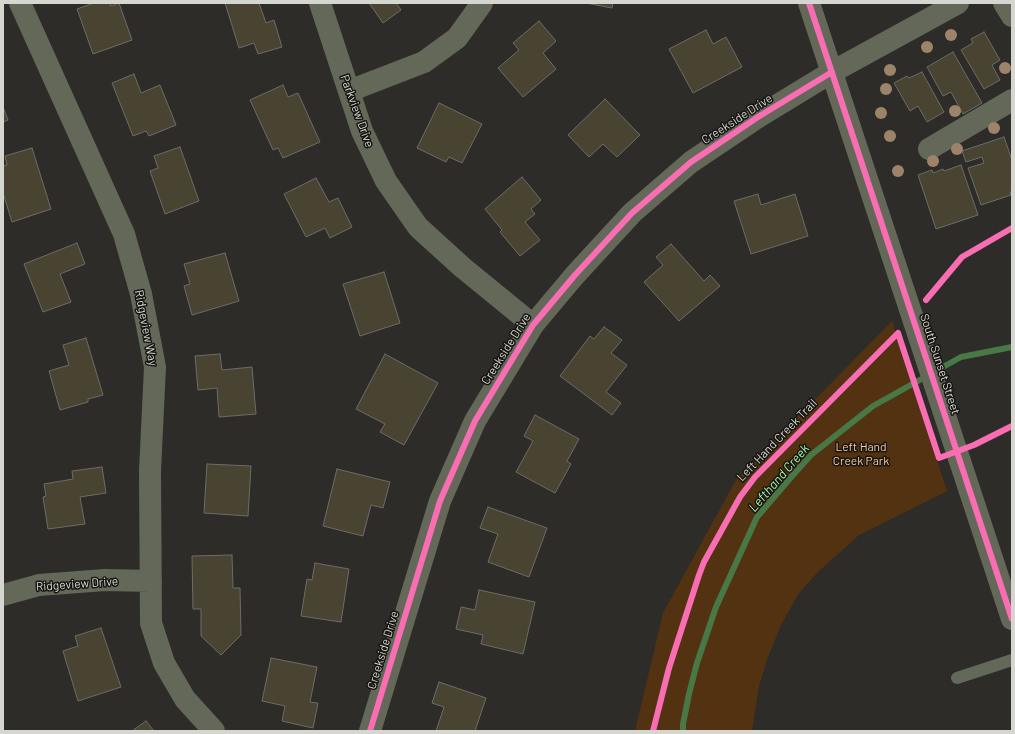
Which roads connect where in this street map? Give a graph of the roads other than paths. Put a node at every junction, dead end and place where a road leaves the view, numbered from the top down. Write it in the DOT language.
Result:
graph roads {
  1 [pos="20,3"];
  2 [pos="320,3"];
  3 [pos="482,3"];
  4 [pos="809,3"];
  5 [pos="958,3"];
  6 [pos="1004,3"];
  7 [pos="1012,16"];
  8 [pos="832,72"];
  9 [pos="349,92"];
  10 [pos="1012,100"];
  11 [pos="929,149"];
  12 [pos="533,325"];
  13 [pos="151,581"];
  14 [pos="3,595"];
  15 [pos="1012,619"];
  16 [pos="1012,660"];
  17 [pos="957,678"];
  18 [pos="214,731"];
  19 [pos="370,731"];
  1 -- 13 [label="street, Ridgeview Way"];
  2 -- 9 [label="street, Parkview Drive"];
  3 -- 9 [label="street"];
  4 -- 8 [label="street, South Sunset Street"];
  5 -- 8 [label="street, Creekside Drive"];
  6 -- 7 [label="street"];
  8 -- 12 [label="street, Creekside Drive"];
  8 -- 15 [label="street, South Sunset Street"];
  9 -- 12 [label="street, Parkview Drive"];
  10 -- 11 [label="street"];
  12 -- 19 [label="street, Creekside Drive"];
  13 -- 14 [label="street, Ridgeview Drive"];
  13 -- 18 [label="street, Ridgeview Way"];
  16 -- 17 [label="lane"];
}
